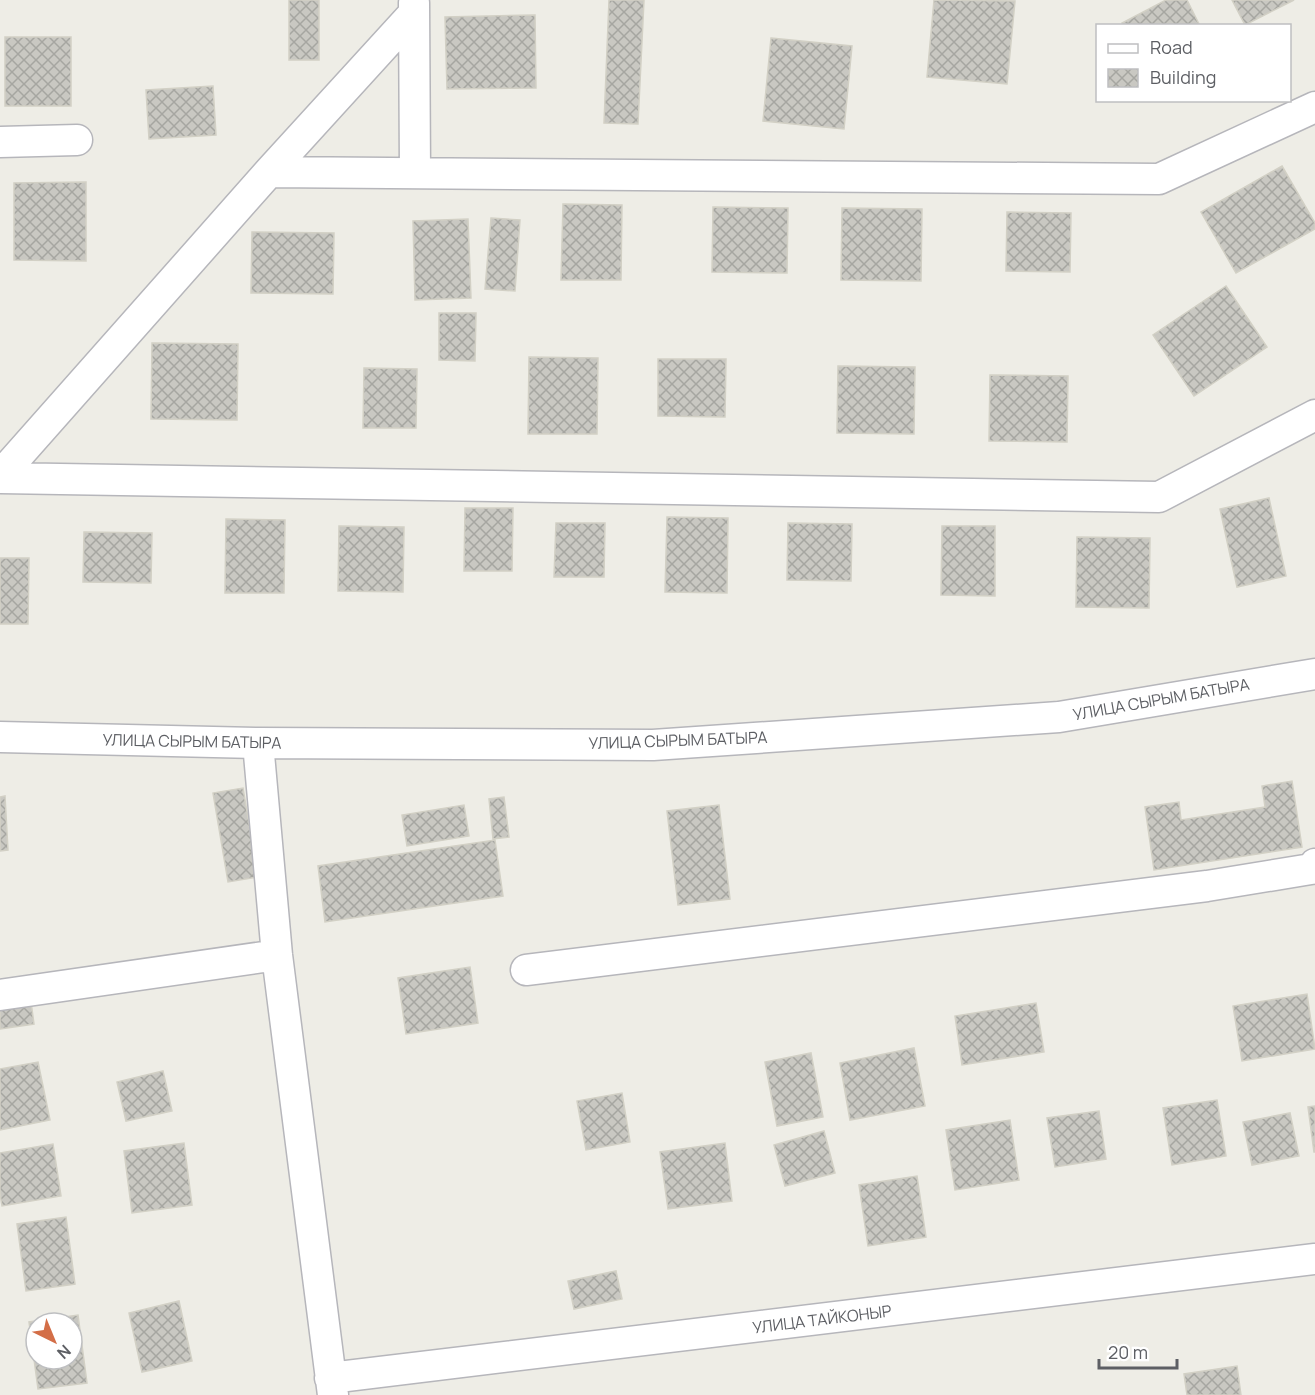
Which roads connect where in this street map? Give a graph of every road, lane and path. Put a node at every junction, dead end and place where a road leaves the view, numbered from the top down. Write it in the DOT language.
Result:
graph roads {
  1 [pos="414,6"];
  2 [pos="1315,108"];
  3 [pos="77,140"];
  4 [pos="0,142"];
  5 [pos="269,172"];
  6 [pos="415,172"];
  7 [pos="1315,415"];
  8 [pos="0,477"];
  9 [pos="1315,674"];
  10 [pos="0,737"];
  11 [pos="258,743"];
  12 [pos="1315,864"];
  13 [pos="277,955"];
  14 [pos="526,970"];
  15 [pos="0,995"];
  16 [pos="1315,1259"];
  17 [pos="331,1387"];
  1 -- 5 [label="street"];
  1 -- 6 [label="street"];
  2 -- 6 [label="street"];
  3 -- 4 [label="street"];
  5 -- 6 [label="street"];
  5 -- 8 [label="street"];
  7 -- 8 [label="street"];
  9 -- 11 [label="street, УЛИЦА СЫРЫМ БАТЫРА"];
  10 -- 11 [label="street, УЛИЦА СЫРЫМ БАТЫРА"];
  11 -- 13 [label="street"];
  12 -- 14 [label="street"];
  13 -- 15 [label="street"];
  13 -- 17 [label="street"];
  16 -- 17 [label="street, УЛИЦА ТАЙКОНЫР"];
}
